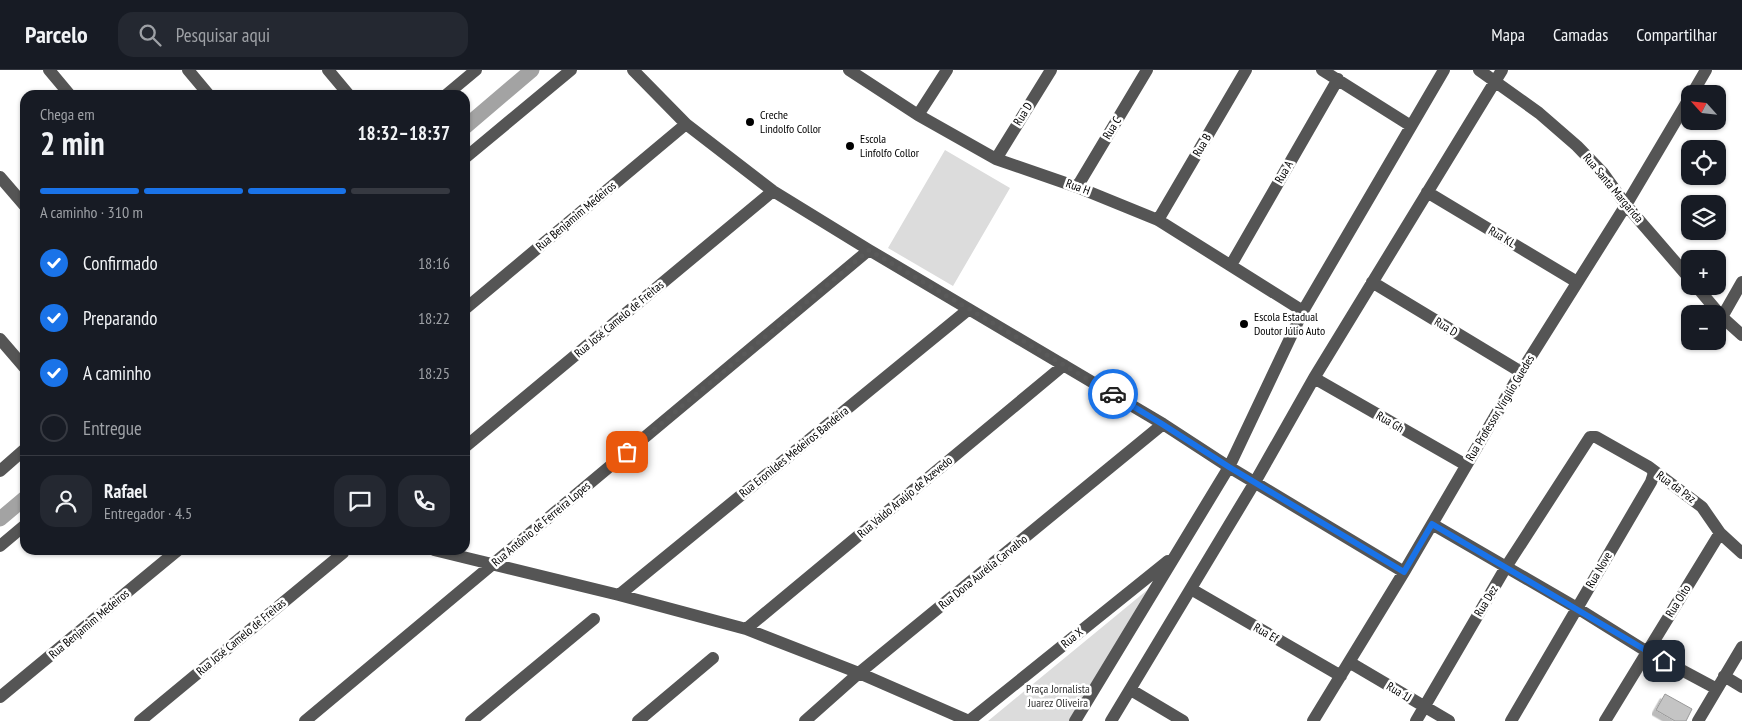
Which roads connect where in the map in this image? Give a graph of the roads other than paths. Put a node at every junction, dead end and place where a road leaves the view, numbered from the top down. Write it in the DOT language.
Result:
graph roads {
  1 [pos="49,70"];
  2 [pos="188,70"];
  3 [pos="328,70"];
  4 [pos="571,70"];
  5 [pos="633,70"];
  6 [pos="850,70"];
  7 [pos="948,70"];
  8 [pos="1051,70"];
  9 [pos="1148,70"];
  10 [pos="1246,70"];
  11 [pos="1322,70"];
  12 [pos="1444,70"];
  13 [pos="1479,70"];
  14 [pos="1706,70"];
  15 [pos="471,71"];
  16 [pos="1498,76"];
  17 [pos="1338,79"];
  18 [pos="1697,85"];
  19 [pos="66,90"];
  20 [pos="205,90"];
  21 [pos="345,90"];
  22 [pos="451,90"];
  23 [pos="1681,112"];
  24 [pos="918,115"];
  25 [pos="686,124"];
  26 [pos="1411,126"];
  27 [pos="470,154"];
  28 [pos="996,159"];
  29 [pos="0,177"];
  30 [pos="1077,187"];
  31 [pos="774,191"];
  32 [pos="1427,192"];
  33 [pos="20,200"];
  34 [pos="1626,205"];
  35 [pos="1158,220"];
  36 [pos="869,250"];
  37 [pos="1231,265"];
  38 [pos="1681,269"];
  39 [pos="1372,282"];
  40 [pos="1577,282"];
  41 [pos="1742,282"];
  42 [pos="1704,295"];
  43 [pos="470,305"];
  44 [pos="1712,305"];
  45 [pos="969,309"];
  46 [pos="1726,309"];
  47 [pos="1303,311"];
  48 [pos="1726,320"];
  49 [pos="1742,335"];
  50 [pos="0,339"];
  51 [pos="20,362"];
  52 [pos="1064,365"];
  53 [pos="1521,372"];
  54 [pos="1314,378"];
  55 [pos="1162,424"];
  56 [pos="1596,437"];
  57 [pos="470,444"];
  58 [pos="20,452"];
  59 [pos="1466,465"];
  60 [pos="1229,467"];
  61 [pos="0,470"];
  62 [pos="1652,470"];
  63 [pos="1255,482"];
  64 [pos="1432,524"];
  65 [pos="20,529"];
  66 [pos="1720,533"];
  67 [pos="0,546"];
  68 [pos="1175,554"];
  69 [pos="1742,554"];
  70 [pos="172,555"];
  71 [pos="339,555"];
  72 [pos="453,555"];
  73 [pos="492,565"];
  74 [pos="1506,568"];
  75 [pos="1404,572"];
  76 [pos="1191,589"];
  77 [pos="618,595"];
  78 [pos="1577,608"];
  79 [pos="594,619"];
  80 [pos="746,630"];
  81 [pos="1742,647"];
  82 [pos="1646,651"];
  83 [pos="713,658"];
  84 [pos="1349,662"];
  85 [pos="859,673"];
  86 [pos="1340,676"];
  87 [pos="1724,676"];
  88 [pos="1742,687"];
  89 [pos="1717,689"];
  90 [pos="1131,690"];
  91 [pos="0,698"];
  92 [pos="1424,707"];
  93 [pos="140,721"];
  94 [pos="305,721"];
  95 [pos="471,721"];
  96 [pos="638,721"];
  97 [pos="804,721"];
  98 [pos="969,721"];
  99 [pos="1075,721"];
  100 [pos="1112,721"];
  101 [pos="1183,721"];
  102 [pos="1313,721"];
  103 [pos="1416,721"];
  104 [pos="1449,721"];
  105 [pos="1511,721"];
  106 [pos="1605,721"];
  107 [pos="1698,721"];
  1 -- 19 [label="street"];
  2 -- 20 [label="street"];
  3 -- 21 [label="street"];
  4 -- 27 [label="street"];
  5 -- 25 [label="street"];
  6 -- 24 [label="street, Rua H"];
  7 -- 24 [label="street"];
  8 -- 28 [label="street, Rua D"];
  9 -- 30 [label="street, Rua C"];
  10 -- 35 [label="street, Rua B"];
  11 -- 17 [label="street"];
  12 -- 26 [label="street"];
  13 -- 16 [label="street, Rua Santa Margarida"];
  14 -- 18 [label="street"];
  15 -- 22 [label="street"];
  16 -- 32 [label="street"];
  16 -- 34 [label="street, Rua Santa Margarida"];
  17 -- 26 [label="street"];
  17 -- 37 [label="street, Rua A"];
  23 -- 34 [label="street, Rua Professor Virgílio Guedes"];
  24 -- 28 [label="street, Rua H"];
  25 -- 31 [label="street"];
  25 -- 43 [label="street, Rua Benjamim Medeiros"];
  26 -- 47 [label="street"];
  28 -- 30 [label="street, Rua H"];
  29 -- 33 [label="street"];
  30 -- 35 [label="street, Rua H"];
  31 -- 36 [label="street"];
  31 -- 57 [label="street, Rua José Camelo de Freitas"];
  32 -- 39 [label="street"];
  32 -- 40 [label="street, Rua KL"];
  34 -- 38 [label="street, Rua Santa Margarida"];
  34 -- 40 [label="street, Rua Professor Virgílio Guedes"];
  35 -- 37 [label="street, Rua H"];
  36 -- 45 [label="street"];
  36 -- 73 [label="street, Rua Antônio de Ferreira Lopes"];
  37 -- 47 [label="street, Rua H"];
  39 -- 53 [label="street, Rua D"];
  39 -- 54 [label="street"];
  40 -- 53 [label="street, Rua Professor Virgílio Guedes"];
  41 -- 46 [label="street"];
  42 -- 44 [label="street"];
  45 -- 52 [label="street"];
  45 -- 77 [label="street, Rua Eronildes Medeiros Bandeira"];
  47 -- 60 [label="street"];
  48 -- 49 [label="street"];
  50 -- 51 [label="street"];
  52 -- 55 [label="street"];
  52 -- 80 [label="street, Rua Valdo Araújo de Azevedo"];
  53 -- 59 [label="street, Rua Professor Virgílio Guedes"];
  54 -- 59 [label="street, Rua Gh"];
  54 -- 63 [label="street"];
  55 -- 60 [label="street"];
  55 -- 85 [label="street, Rua Dona Aurélia Carvalho"];
  56 -- 62 [label="street, Rua da Paz"];
  56 -- 74 [label="street, Rua Dez"];
  58 -- 61 [label="street"];
  59 -- 64 [label="street, Rua Professor Virgílio Guedes"];
  60 -- 63 [label="street"];
  60 -- 68 [label="street"];
  62 -- 66 [label="street, Rua da Paz"];
  62 -- 78 [label="street, Rua Nove"];
  63 -- 75 [label="street"];
  63 -- 76 [label="street"];
  64 -- 74 [label="street"];
  64 -- 75 [label="street, Rua Professor Virgílio Guedes"];
  65 -- 67 [label="street"];
  66 -- 69 [label="street, Rua da Paz"];
  66 -- 82 [label="street, Rua Oito"];
  68 -- 98 [label="street, Rua X"];
  68 -- 99 [label="street"];
  70 -- 91 [label="street, Rua Benjamim Medeiros"];
  71 -- 93 [label="street, Rua José Camelo de Freitas"];
  72 -- 73 [label="street"];
  73 -- 77 [label="street"];
  73 -- 94 [label="street, Rua Antônio de Ferreira Lopes"];
  74 -- 78 [label="street"];
  74 -- 92 [label="street, Rua Dez"];
  75 -- 84 [label="street, Rua Professor Virgílio Guedes"];
  76 -- 86 [label="street, Rua Ef"];
  76 -- 90 [label="street"];
  77 -- 80 [label="street"];
  78 -- 82 [label="street"];
  78 -- 105 [label="street, Rua Nove"];
  79 -- 95 [label="street"];
  80 -- 85 [label="street"];
  81 -- 87 [label="street"];
  82 -- 89 [label="street"];
  82 -- 106 [label="street, Rua Oito"];
  83 -- 96 [label="street"];
  84 -- 86 [label="street, Rua Professor Virgílio Guedes"];
  84 -- 92 [label="street, Rua 1J"];
  85 -- 97 [label="street, Rua Dona Aurélia Carvalho"];
  85 -- 98 [label="street"];
  86 -- 102 [label="street, Rua Professor Virgílio Guedes"];
  87 -- 88 [label="street"];
  87 -- 89 [label="street"];
  89 -- 107 [label="street"];
  90 -- 100 [label="street"];
  90 -- 101 [label="street"];
  92 -- 103 [label="street, Rua Dez"];
  92 -- 104 [label="street, Rua 1J"];
}
